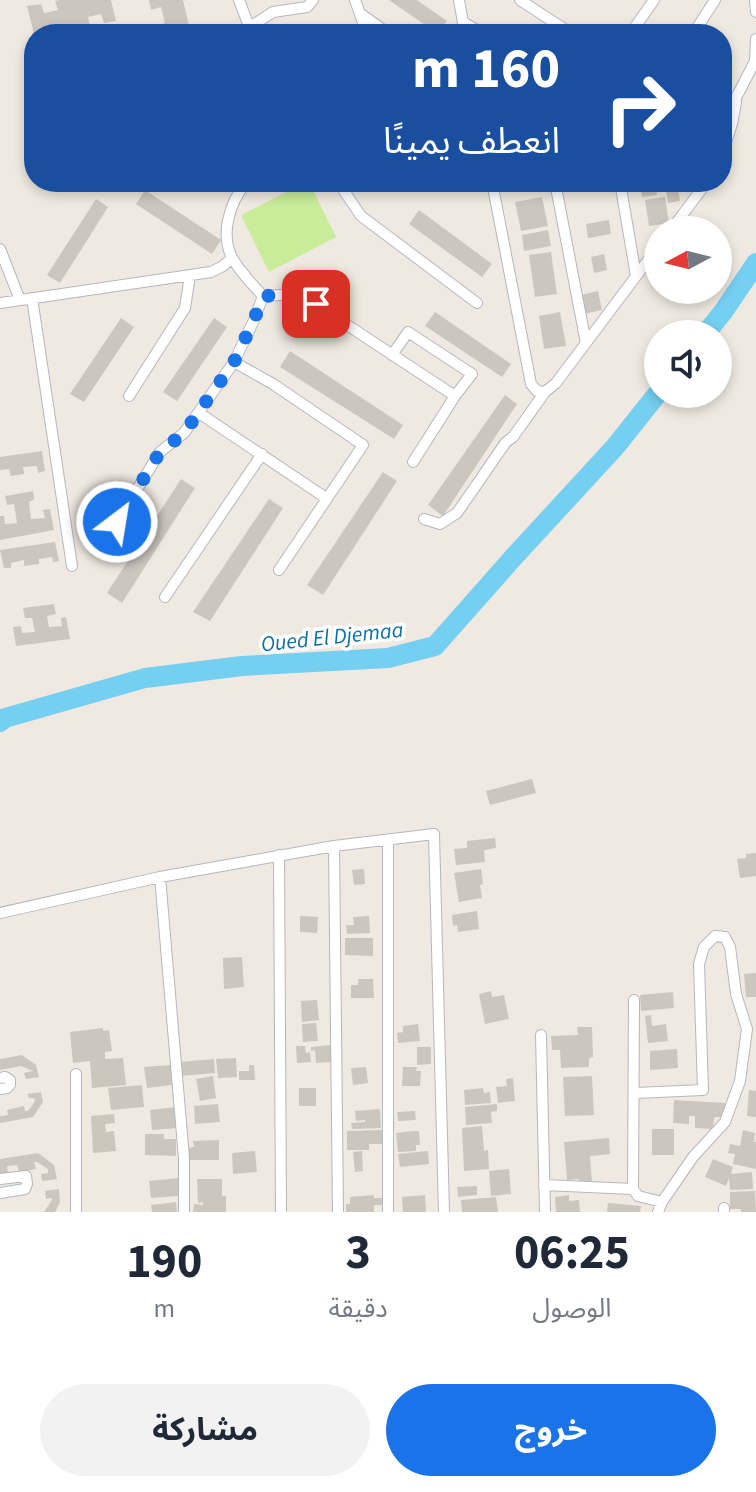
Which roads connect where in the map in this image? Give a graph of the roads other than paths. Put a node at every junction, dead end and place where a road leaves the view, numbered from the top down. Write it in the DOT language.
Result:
graph roads {
  1 [pos="239,0"];
  2 [pos="313,0"];
  3 [pos="355,0"];
  4 [pos="459,0"];
  5 [pos="520,0"];
  6 [pos="654,0"];
  7 [pos="715,0"];
  8 [pos="755,0"];
  9 [pos="756,12"];
  10 [pos="360,13"];
  11 [pos="249,24"];
  12 [pos="258,24"];
  13 [pos="364,24"];
  14 [pos="375,24"];
  15 [pos="463,24"];
  16 [pos="557,24"];
  17 [pos="637,24"];
  18 [pos="699,24"];
  19 [pos="756,39"];
  20 [pos="737,96"];
  21 [pos="732,104"];
  22 [pos="732,124"];
  23 [pos="241,192"];
  24 [pos="345,192"];
  25 [pos="494,192"];
  26 [pos="557,192"];
  27 [pos="622,192"];
  28 [pos="700,192"];
  29 [pos="682,216"];
  30 [pos="0,249"];
  31 [pos="232,258"];
  32 [pos="644,265"];
  33 [pos="190,275"];
  34 [pos="636,276"];
  35 [pos="263,296"];
  36 [pos="32,298"];
  37 [pos="20,300"];
  38 [pos="0,303"];
  39 [pos="477,303"];
  40 [pos="586,343"];
  41 [pos="392,355"];
  42 [pos="234,362"];
  43 [pos="545,392"];
  44 [pos="129,396"];
  45 [pos="455,396"];
  46 [pos="199,413"];
  47 [pos="262,454"];
  48 [pos="413,462"];
  49 [pos="326,498"];
  50 [pos="424,519"];
  51 [pos="103,545"];
  52 [pos="72,566"];
  53 [pos="279,570"];
  54 [pos="165,597"];
  55 [pos="388,840"];
  56 [pos="334,846"];
  57 [pos="279,855"];
  58 [pos="160,877"];
  59 [pos="0,913"];
  60 [pos="634,1000"];
  61 [pos="541,1035"];
  62 [pos="76,1074"];
  63 [pos="0,1078"];
  64 [pos="0,1089"];
  65 [pos="635,1093"];
  66 [pos="0,1179"];
  67 [pos="544,1185"];
  68 [pos="633,1189"];
  69 [pos="0,1193"];
  70 [pos="660,1207"];
  71 [pos="76,1212"];
  72 [pos="184,1212"];
  73 [pos="281,1212"];
  74 [pos="338,1212"];
  75 [pos="388,1212"];
  76 [pos="444,1212"];
  77 [pos="545,1212"];
  1 -- 11 [label="street"];
  2 -- 12 [label="street"];
  3 -- 10 [label="street"];
  4 -- 15 [label="street"];
  5 -- 16 [label="street"];
  6 -- 17 [label="street"];
  7 -- 18 [label="street"];
  8 -- 9 [label="street"];
  10 -- 13 [label="street"];
  10 -- 14 [label="street"];
  19 -- 20 [label="street"];
  20 -- 21 [label="street"];
  20 -- 22 [label="street"];
  23 -- 31 [label="street"];
  24 -- 39 [label="street"];
  25 -- 43 [label="street"];
  26 -- 40 [label="street"];
  27 -- 34 [label="street"];
  28 -- 29 [label="street"];
  30 -- 37 [label="street"];
  31 -- 33 [label="street"];
  31 -- 35 [label="street"];
  32 -- 34 [label="street"];
  33 -- 36 [label="street"];
  33 -- 44 [label="street"];
  34 -- 40 [label="street"];
  35 -- 41 [label="street"];
  35 -- 42 [label="street"];
  36 -- 37 [label="street"];
  36 -- 52 [label="street"];
  37 -- 38 [label="street"];
  40 -- 43 [label="street"];
  41 -- 45 [label="street"];
  41 -- 45 [label="street"];
  42 -- 46 [label="street"];
  42 -- 49 [label="street"];
  43 -- 50 [label="street"];
  45 -- 48 [label="street"];
  46 -- 47 [label="street"];
  46 -- 51 [label="street"];
  47 -- 49 [label="street"];
  47 -- 54 [label="street"];
  49 -- 53 [label="street"];
  55 -- 56 [label="street"];
  55 -- 75 [label="street"];
  55 -- 76 [label="street"];
  56 -- 57 [label="street"];
  56 -- 74 [label="street"];
  57 -- 58 [label="street"];
  57 -- 73 [label="street"];
  58 -- 59 [label="street"];
  58 -- 72 [label="street"];
  60 -- 65 [label="street"];
  61 -- 67 [label="street"];
  62 -- 71 [label="street"];
  63 -- 64 [label="street"];
  65 -- 68 [label="street"];
  65 -- 70 [label="street"];
  66 -- 69 [label="street"];
  67 -- 68 [label="street"];
  67 -- 77 [label="street"];
  68 -- 70 [label="street"];
}
